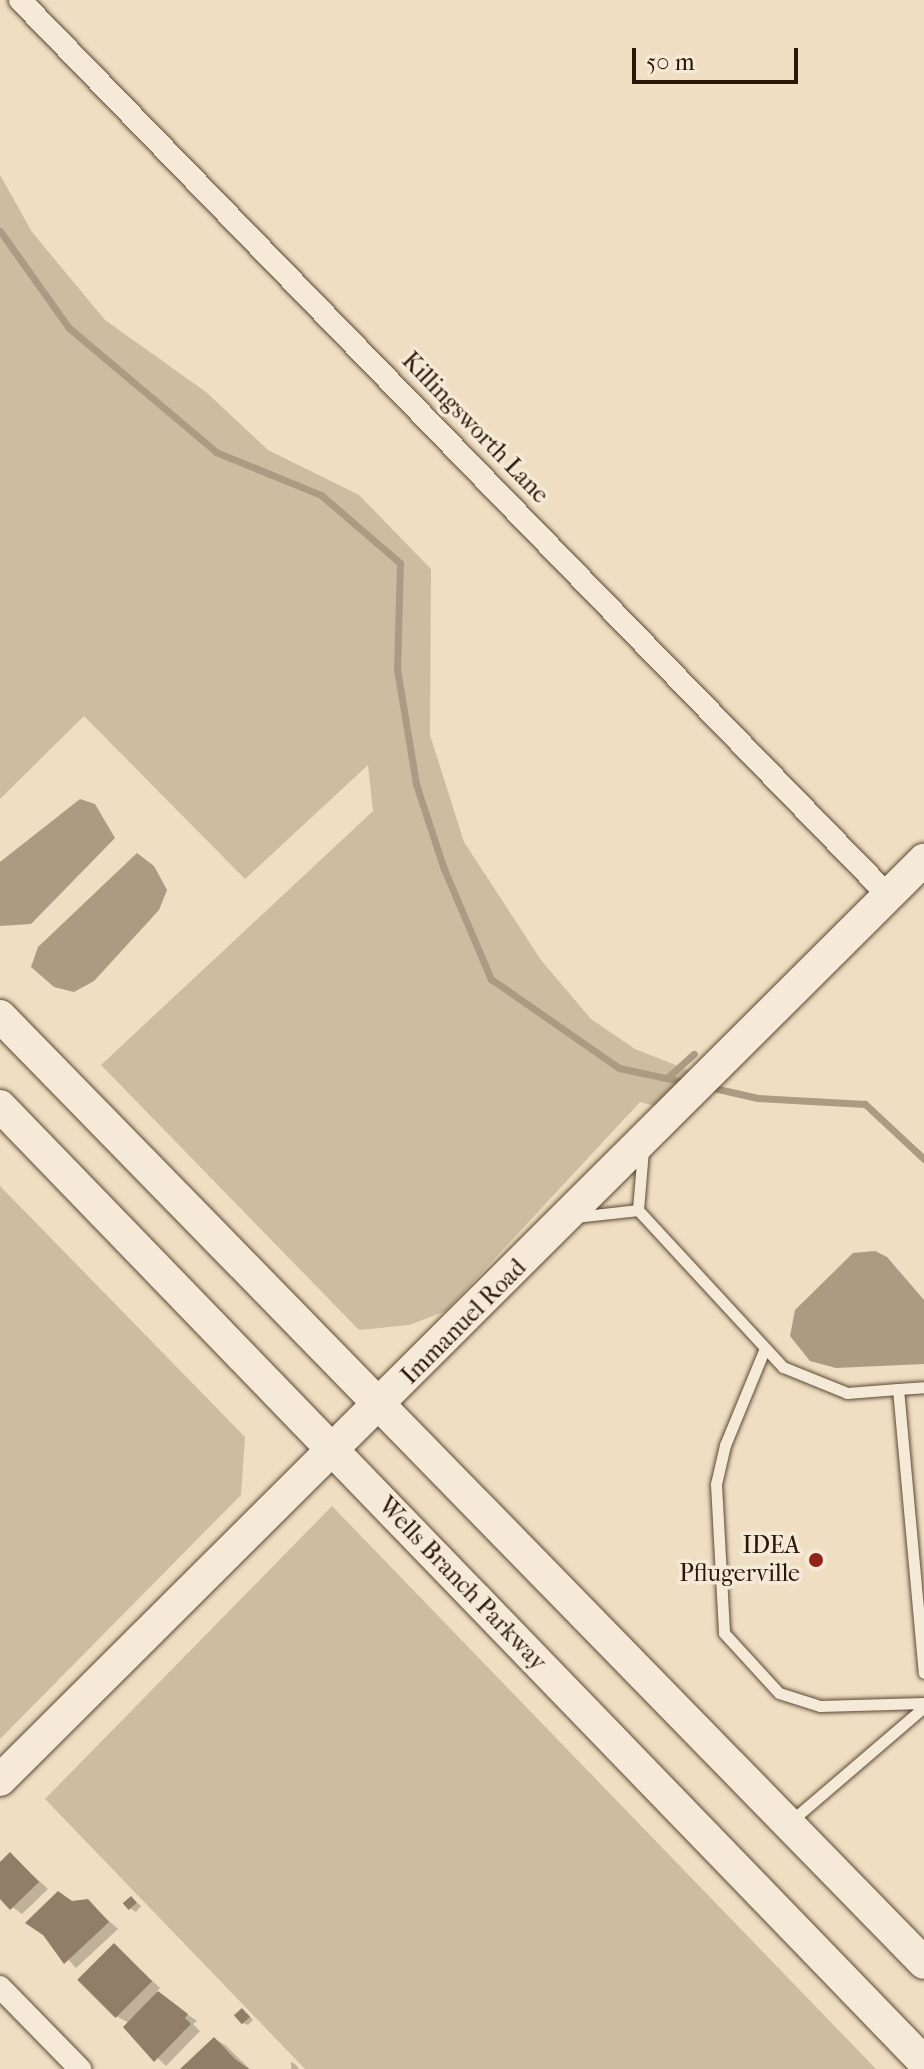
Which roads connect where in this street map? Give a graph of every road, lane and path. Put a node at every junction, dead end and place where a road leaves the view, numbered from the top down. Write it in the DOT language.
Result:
graph roads {
  1 [pos="20,0"];
  2 [pos="924,860"];
  3 [pos="888,895"];
  4 [pos="0,1016"];
  5 [pos="0,1106"];
  6 [pos="643,1144"];
  7 [pos="638,1210"];
  8 [pos="568,1217"];
  9 [pos="765,1348"];
  10 [pos="924,1387"];
  11 [pos="898,1389"];
  12 [pos="381,1404"];
  13 [pos="333,1451"];
  14 [pos="924,1673"];
  15 [pos="924,1705"];
  16 [pos="0,1780"];
  17 [pos="789,1823"];
  18 [pos="924,1963"];
  19 [pos="0,1987"];
  20 [pos="924,2062"];
  21 [pos="80,2069"];
  1 -- 3 [label="street, Killingsworth Lane"];
  2 -- 3 [label="street, Immanuel Road"];
  3 -- 6 [label="street, Immanuel Road"];
  4 -- 12 [label="street"];
  5 -- 13 [label="street, Wells Branch Parkway"];
  6 -- 7 [label="lane"];
  6 -- 8 [label="street, Immanuel Road"];
  7 -- 8 [label="lane"];
  7 -- 9 [label="lane"];
  8 -- 12 [label="street, Immanuel Road"];
  9 -- 11 [label="lane"];
  9 -- 15 [label="lane"];
  10 -- 11 [label="lane"];
  11 -- 14 [label="lane"];
  12 -- 13 [label="street, Immanuel Road"];
  12 -- 17 [label="street"];
  13 -- 16 [label="street, Immanuel Road"];
  13 -- 20 [label="street, Wells Branch Parkway"];
  15 -- 17 [label="lane"];
  17 -- 18 [label="street"];
  19 -- 21 [label="street"];
}
